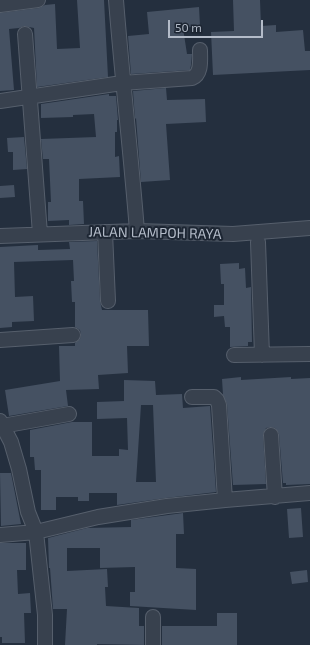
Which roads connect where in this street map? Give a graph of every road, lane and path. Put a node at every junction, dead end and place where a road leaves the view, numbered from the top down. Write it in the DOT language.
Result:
graph roads {
  1 [pos="38,0"];
  2 [pos="116,0"];
  3 [pos="0,5"];
  4 [pos="25,34"];
  5 [pos="200,50"];
  6 [pos="122,83"];
  7 [pos="30,97"];
  8 [pos="0,101"];
  9 [pos="310,228"];
  10 [pos="137,231"];
  11 [pos="105,232"];
  12 [pos="40,234"];
  13 [pos="0,236"];
  14 [pos="258,242"];
  15 [pos="108,301"];
  16 [pos="73,334"];
  17 [pos="0,340"];
  18 [pos="310,354"];
  19 [pos="234,355"];
  20 [pos="262,355"];
  21 [pos="192,397"];
  22 [pos="69,414"];
  23 [pos="1,424"];
  24 [pos="271,435"];
  25 [pos="310,493"];
  26 [pos="276,497"];
  27 [pos="225,500"];
  28 [pos="36,532"];
  29 [pos="0,535"];
  30 [pos="153,617"];
  31 [pos="45,645"];
  32 [pos="153,645"];
  1 -- 3 [label="street"];
  2 -- 6 [label="street"];
  4 -- 7 [label="street"];
  5 -- 6 [label="street"];
  6 -- 7 [label="street"];
  6 -- 10 [label="street"];
  7 -- 8 [label="street"];
  7 -- 12 [label="street"];
  9 -- 10 [label="street, JALAN LAMPOH RAYA"];
  10 -- 11 [label="street, JALAN LAMPOH RAYA"];
  11 -- 12 [label="street, JALAN LAMPOH RAYA"];
  11 -- 15 [label="street"];
  12 -- 13 [label="street, JALAN LAMPOH RAYA"];
  14 -- 20 [label="street"];
  16 -- 17 [label="street"];
  18 -- 20 [label="street"];
  19 -- 20 [label="street"];
  21 -- 27 [label="street"];
  22 -- 23 [label="street"];
  23 -- 28 [label="street"];
  24 -- 26 [label="street"];
  25 -- 26 [label="street"];
  26 -- 27 [label="street"];
  27 -- 28 [label="street"];
  28 -- 29 [label="street"];
  28 -- 31 [label="street"];
  30 -- 32 [label="street"];
}
